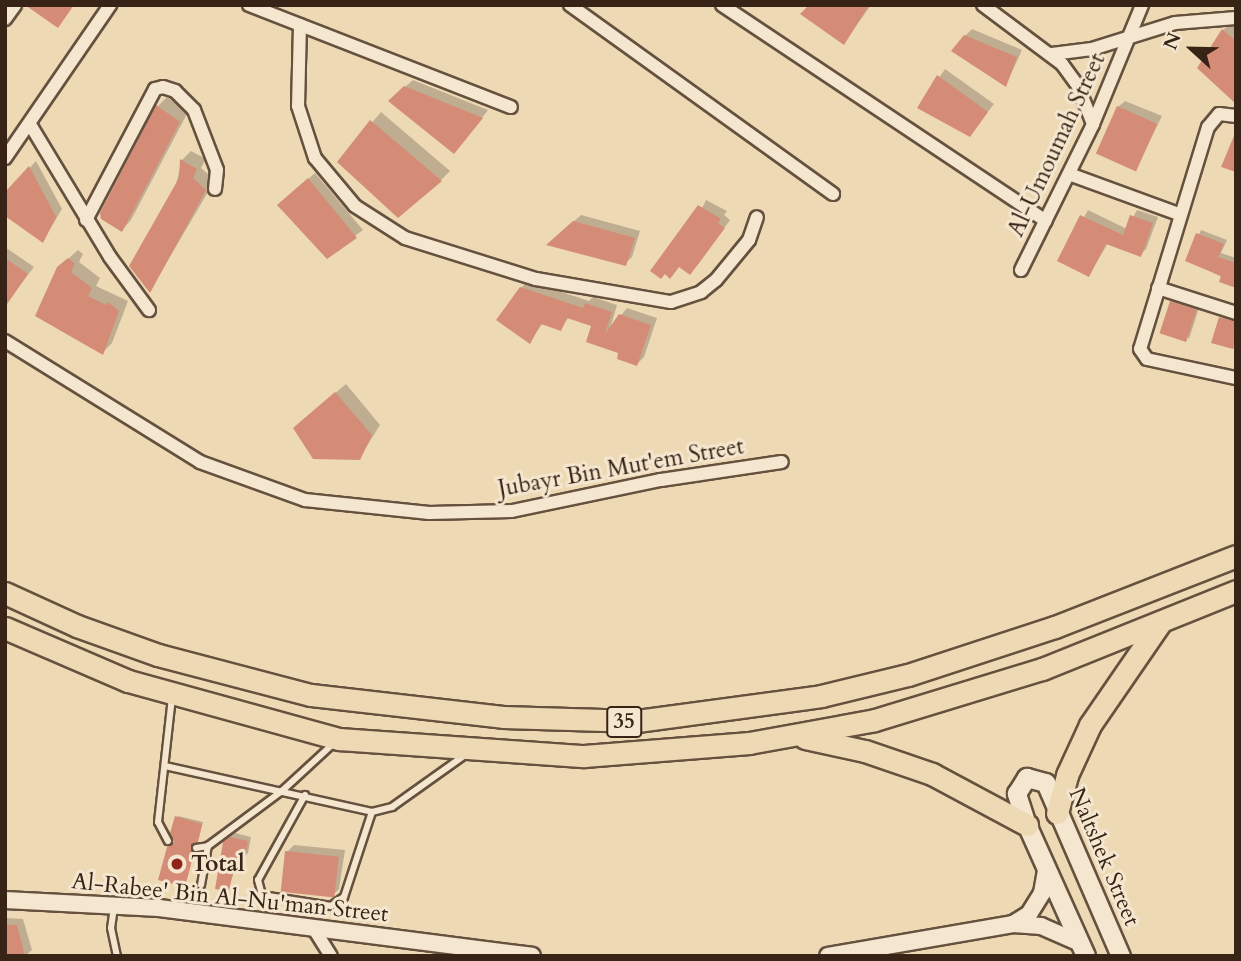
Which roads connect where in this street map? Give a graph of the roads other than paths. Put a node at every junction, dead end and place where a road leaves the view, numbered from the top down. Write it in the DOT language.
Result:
graph roads {
  1 [pos="15,5"];
  2 [pos="110,5"];
  3 [pos="249,5"];
  4 [pos="570,5"];
  5 [pos="722,5"];
  6 [pos="983,5"];
  7 [pos="1142,5"];
  8 [pos="1236,18"];
  9 [pos="5,19"];
  10 [pos="300,25"];
  11 [pos="1131,37"];
  12 [pos="1052,54"];
  13 [pos="511,107"];
  14 [pos="1236,116"];
  15 [pos="1093,124"];
  16 [pos="31,126"];
  17 [pos="5,158"];
  18 [pos="1069,174"];
  19 [pos="215,188"];
  20 [pos="833,194"];
  21 [pos="1179,214"];
  22 [pos="757,217"];
  23 [pos="86,219"];
  24 [pos="1046,221"];
  25 [pos="1021,270"];
  26 [pos="1158,288"];
  27 [pos="149,310"];
  28 [pos="1236,313"];
  29 [pos="5,341"];
  30 [pos="1236,378"];
  31 [pos="782,462"];
  32 [pos="1236,556"];
  33 [pos="1236,591"];
  34 [pos="5,593"];
  35 [pos="1160,623"];
  36 [pos="5,628"];
  37 [pos="16,637"];
  38 [pos="172,695"];
  39 [pos="792,735"];
  40 [pos="339,739"];
  41 [pos="473,751"];
  42 [pos="164,766"];
  43 [pos="283,790"];
  44 [pos="305,795"];
  45 [pos="372,812"];
  46 [pos="1057,813"];
  47 [pos="1027,825"];
  48 [pos="168,841"];
  49 [pos="208,845"];
  50 [pos="196,848"];
  51 [pos="1046,870"];
  52 [pos="201,886"];
  53 [pos="5,900"];
  54 [pos="115,904"];
  55 [pos="1013,924"];
  56 [pos="314,929"];
  57 [pos="1083,949"];
  58 [pos="866,954"];
  59 [pos="117,956"];
  60 [pos="331,956"];
  61 [pos="532,956"];
  62 [pos="828,956"];
  63 [pos="1121,956"];
  1 -- 9 [label="street"];
  2 -- 16 [label="street"];
  3 -- 10 [label="street"];
  4 -- 20 [label="street"];
  5 -- 24 [label="street"];
  6 -- 12 [label="street"];
  7 -- 11 [label="street, Al-Umoumah Street"];
  8 -- 11 [label="street"];
  10 -- 13 [label="street"];
  10 -- 22 [label="street"];
  11 -- 12 [label="street"];
  11 -- 15 [label="street, Al-Umoumah Street"];
  12 -- 15 [label="street"];
  14 -- 21 [label="street"];
  15 -- 18 [label="street, Al-Umoumah Street"];
  16 -- 17 [label="street"];
  16 -- 23 [label="street"];
  18 -- 21 [label="street"];
  18 -- 24 [label="street, Al-Umoumah Street"];
  19 -- 23 [label="street"];
  21 -- 26 [label="street"];
  23 -- 27 [label="street"];
  24 -- 25 [label="street, Al-Umoumah Street"];
  26 -- 28 [label="street"];
  26 -- 30 [label="street"];
  29 -- 31 [label="street, Jubayr Bin Mut'em Street"];
  32 -- 34 [label="highway, 35"];
  33 -- 35 [label="highway, 35"];
  35 -- 39 [label="highway, 35"];
  35 -- 46 [label="highway"];
  36 -- 37 [label="highway, 35"];
  37 -- 38 [label="highway, 35"];
  38 -- 40 [label="highway, 35"];
  38 -- 42 [label="lane"];
  39 -- 41 [label="highway, 35"];
  39 -- 47 [label="highway"];
  40 -- 41 [label="highway, 35"];
  40 -- 43 [label="lane"];
  41 -- 45 [label="lane"];
  42 -- 43 [label="lane"];
  42 -- 48 [label="lane"];
  43 -- 44 [label="lane"];
  43 -- 49 [label="lane"];
  44 -- 45 [label="lane"];
  44 -- 45 [label="lane"];
  46 -- 47 [label="main road, Naltshek Street"];
  46 -- 63 [label="main road, Naltshek Street"];
  47 -- 51 [label="main road, Naltshek Street"];
  49 -- 50 [label="lane"];
  49 -- 52 [label="lane"];
  51 -- 55 [label="street"];
  51 -- 57 [label="main road, Naltshek Street"];
  53 -- 54 [label="street, Al-Rabee' Bin Al-Nu'man Street"];
  54 -- 56 [label="street, Al-Rabee' Bin Al-Nu'man Street"];
  54 -- 59 [label="lane"];
  55 -- 57 [label="street"];
  55 -- 58 [label="street"];
  56 -- 60 [label="street"];
  56 -- 61 [label="street, Al-Rabee' Bin Al-Nu'man Street"];
  58 -- 62 [label="street"];
}
